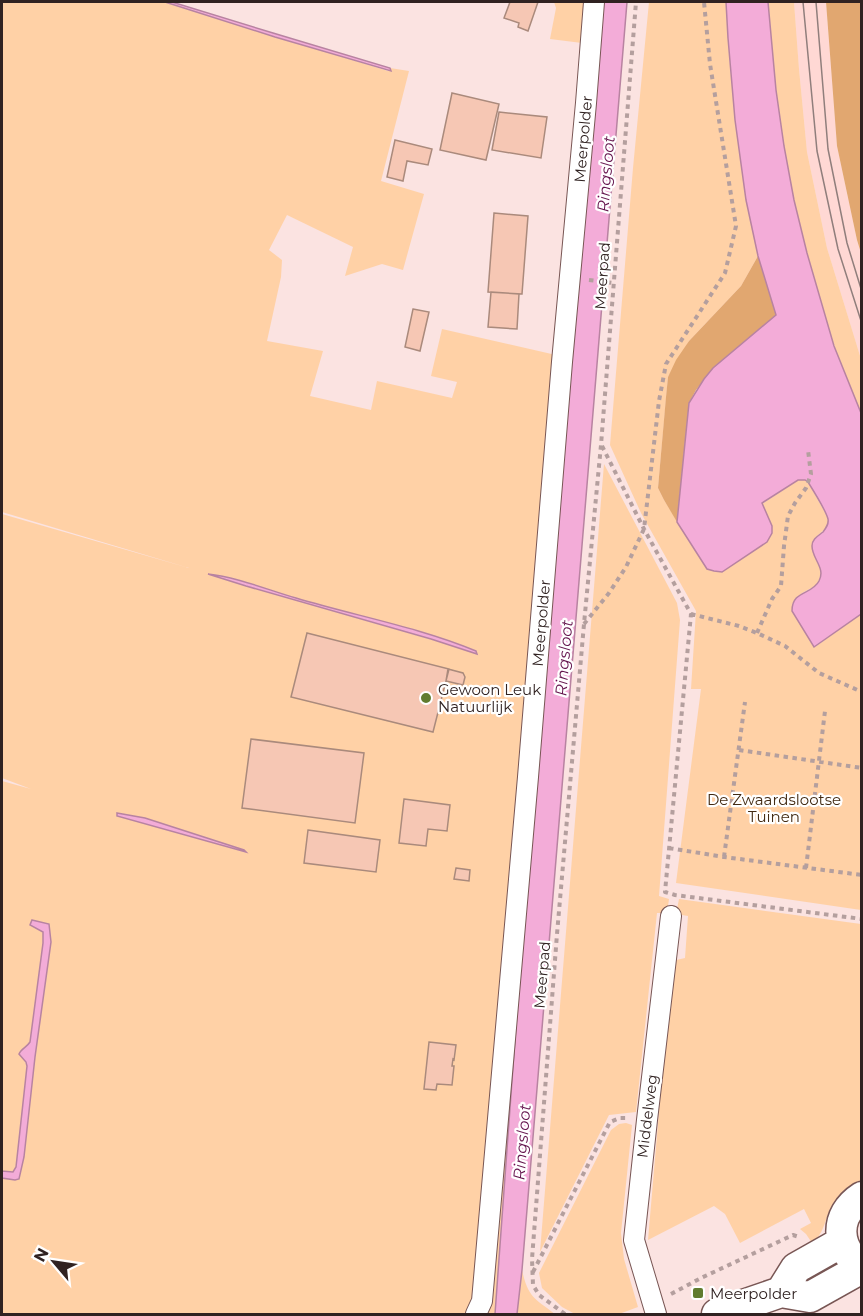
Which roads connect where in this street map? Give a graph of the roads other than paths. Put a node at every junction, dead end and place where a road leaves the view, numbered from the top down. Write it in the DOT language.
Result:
graph roads {
  1 [pos="594,2"];
  2 [pos="671,916"];
  3 [pos="861,1197"];
  4 [pos="842,1242"];
  5 [pos="861,1267"];
  6 [pos="781,1292"];
  7 [pos="654,1310"];
  8 [pos="476,1314"];
  9 [pos="717,1314"];
  1 -- 8 [label="street, Meerpolder"];
  2 -- 7 [label="street, Middelweg"];
  3 -- 4 [label="main road"];
  4 -- 5 [label="main road"];
  4 -- 6 [label="main road"];
  5 -- 6 [label="main road"];
  6 -- 9 [label="main road"];
}
